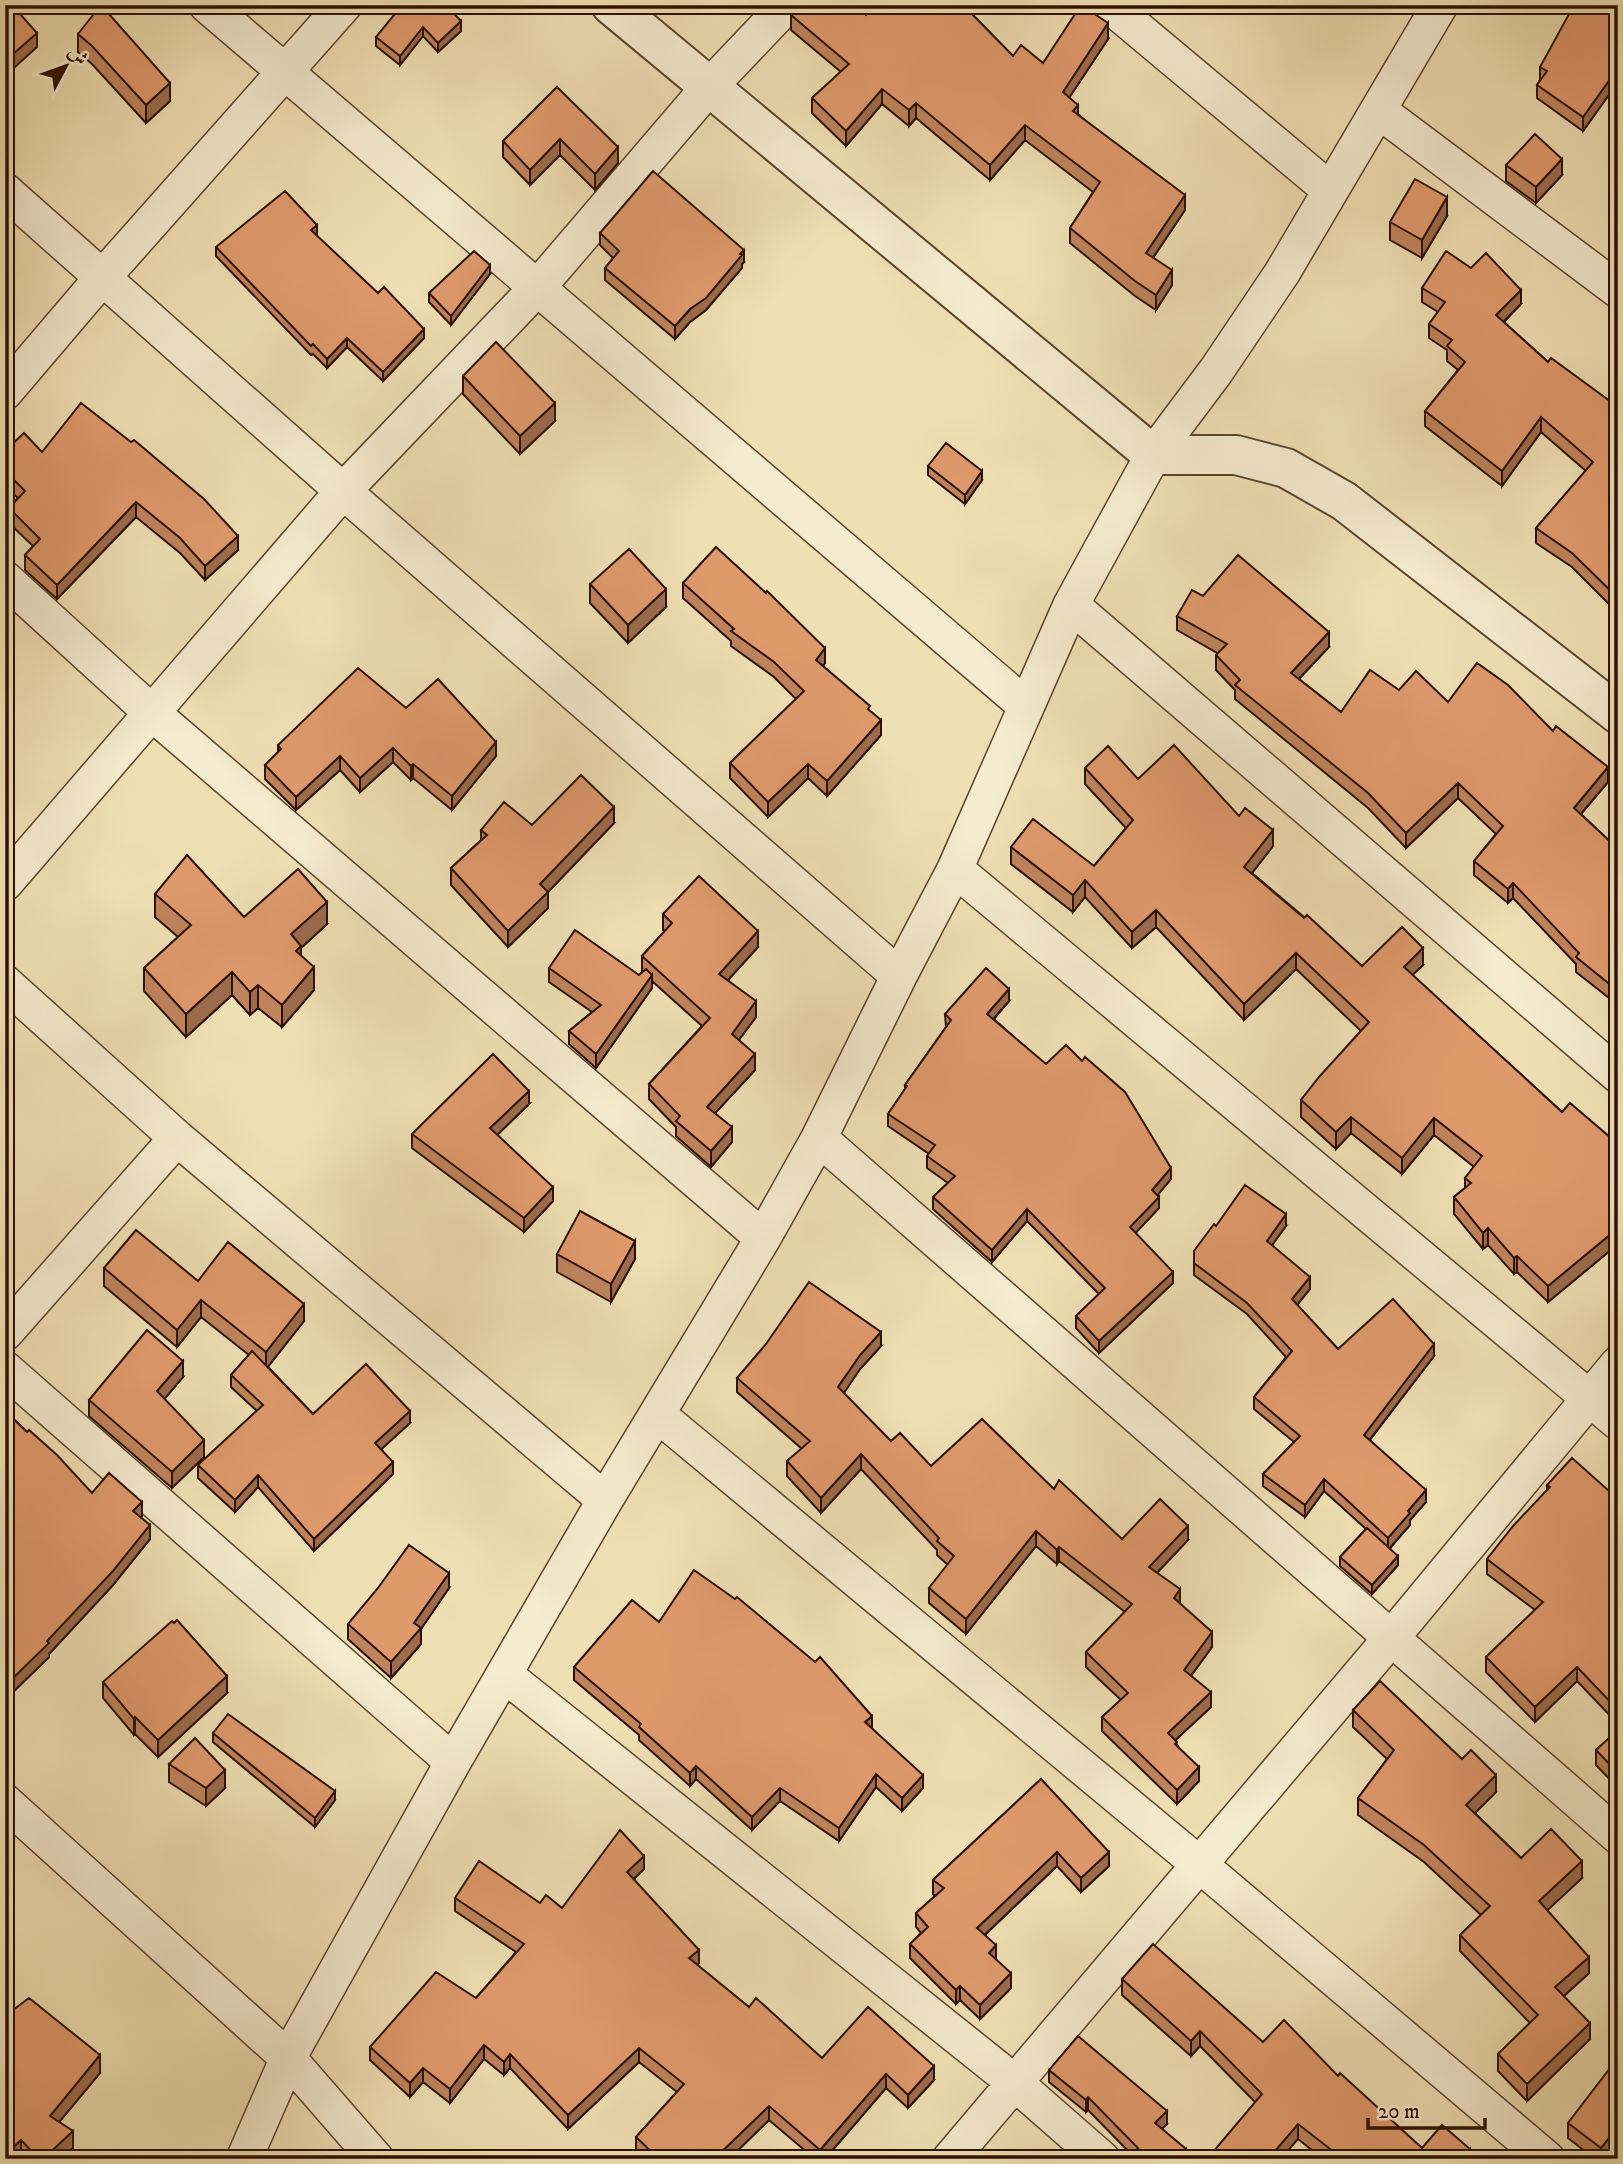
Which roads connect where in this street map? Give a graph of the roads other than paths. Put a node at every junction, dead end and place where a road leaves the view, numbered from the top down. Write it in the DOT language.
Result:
graph roads {
  1 [pos="207,5"];
  2 [pos="344,5"];
  3 [pos="611,5"];
  4 [pos="787,5"];
  5 [pos="1109,5"];
  6 [pos="1440,5"];
  7 [pos="284,73"];
  8 [pos="709,88"];
  9 [pos="1378,110"];
  10 [pos="1330,190"];
  11 [pos="5,191"];
  12 [pos="102,278"];
  13 [pos="538,287"];
  14 [pos="1618,290"];
  15 [pos="5,392"];
  16 [pos="1153,456"];
  17 [pos="343,491"];
  18 [pos="5,579"];
  19 [pos="1071,605"];
  20 [pos="1026,706"];
  21 [pos="151,712"];
  22 [pos="1618,714"];
  23 [pos="955,869"];
  24 [pos="5,883"];
  25 [pos="899,976"];
  26 [pos="5,983"];
  27 [pos="1618,1075"];
  28 [pos="177,1138"];
  29 [pos="819,1139"];
  30 [pos="763,1238"];
  31 [pos="5,1333"];
  32 [pos="1618,1364"];
  33 [pos="5,1369"];
  34 [pos="1589,1398"];
  35 [pos="656,1414"];
  36 [pos="1618,1422"];
  37 [pos="605,1500"];
  38 [pos="1392,1637"];
  39 [pos="505,1675"];
  40 [pos="453,1762"];
  41 [pos="5,1802"];
  42 [pos="1618,1836"];
  43 [pos="1200,1865"];
  44 [pos="288,2058"];
  45 [pos="1014,2082"];
  46 [pos="244,2159"];
  47 [pos="376,2159"];
  48 [pos="950,2159"];
  49 [pos="1102,2159"];
  50 [pos="1547,2159"];
  1 -- 7 [label="street"];
  2 -- 7 [label="street"];
  3 -- 8 [label="street"];
  4 -- 8 [label="street"];
  5 -- 10 [label="street"];
  6 -- 9 [label="street"];
  7 -- 12 [label="street"];
  7 -- 13 [label="street"];
  8 -- 13 [label="street"];
  8 -- 16 [label="street"];
  9 -- 10 [label="street"];
  9 -- 14 [label="street"];
  10 -- 16 [label="street"];
  11 -- 12 [label="street"];
  12 -- 15 [label="street"];
  12 -- 17 [label="street"];
  13 -- 17 [label="street"];
  13 -- 20 [label="street"];
  16 -- 19 [label="street"];
  16 -- 22 [label="street"];
  17 -- 21 [label="street"];
  17 -- 25 [label="street"];
  18 -- 21 [label="street"];
  19 -- 20 [label="street"];
  19 -- 27 [label="street"];
  20 -- 23 [label="street"];
  21 -- 24 [label="street"];
  21 -- 30 [label="street"];
  23 -- 25 [label="street"];
  23 -- 34 [label="street"];
  25 -- 29 [label="street"];
  26 -- 28 [label="street"];
  28 -- 31 [label="street"];
  28 -- 37 [label="street"];
  29 -- 30 [label="street"];
  29 -- 38 [label="street"];
  30 -- 35 [label="street"];
  32 -- 34 [label="street"];
  33 -- 40 [label="street"];
  34 -- 36 [label="street"];
  34 -- 38 [label="street"];
  35 -- 37 [label="street"];
  35 -- 43 [label="street"];
  37 -- 39 [label="street"];
  38 -- 42 [label="street"];
  38 -- 43 [label="street"];
  39 -- 40 [label="street"];
  39 -- 45 [label="street"];
  40 -- 44 [label="street"];
  41 -- 44 [label="street"];
  43 -- 45 [label="street"];
  43 -- 50 [label="street"];
  44 -- 46 [label="street"];
  44 -- 47 [label="street"];
  45 -- 48 [label="street"];
  45 -- 49 [label="street"];
}
